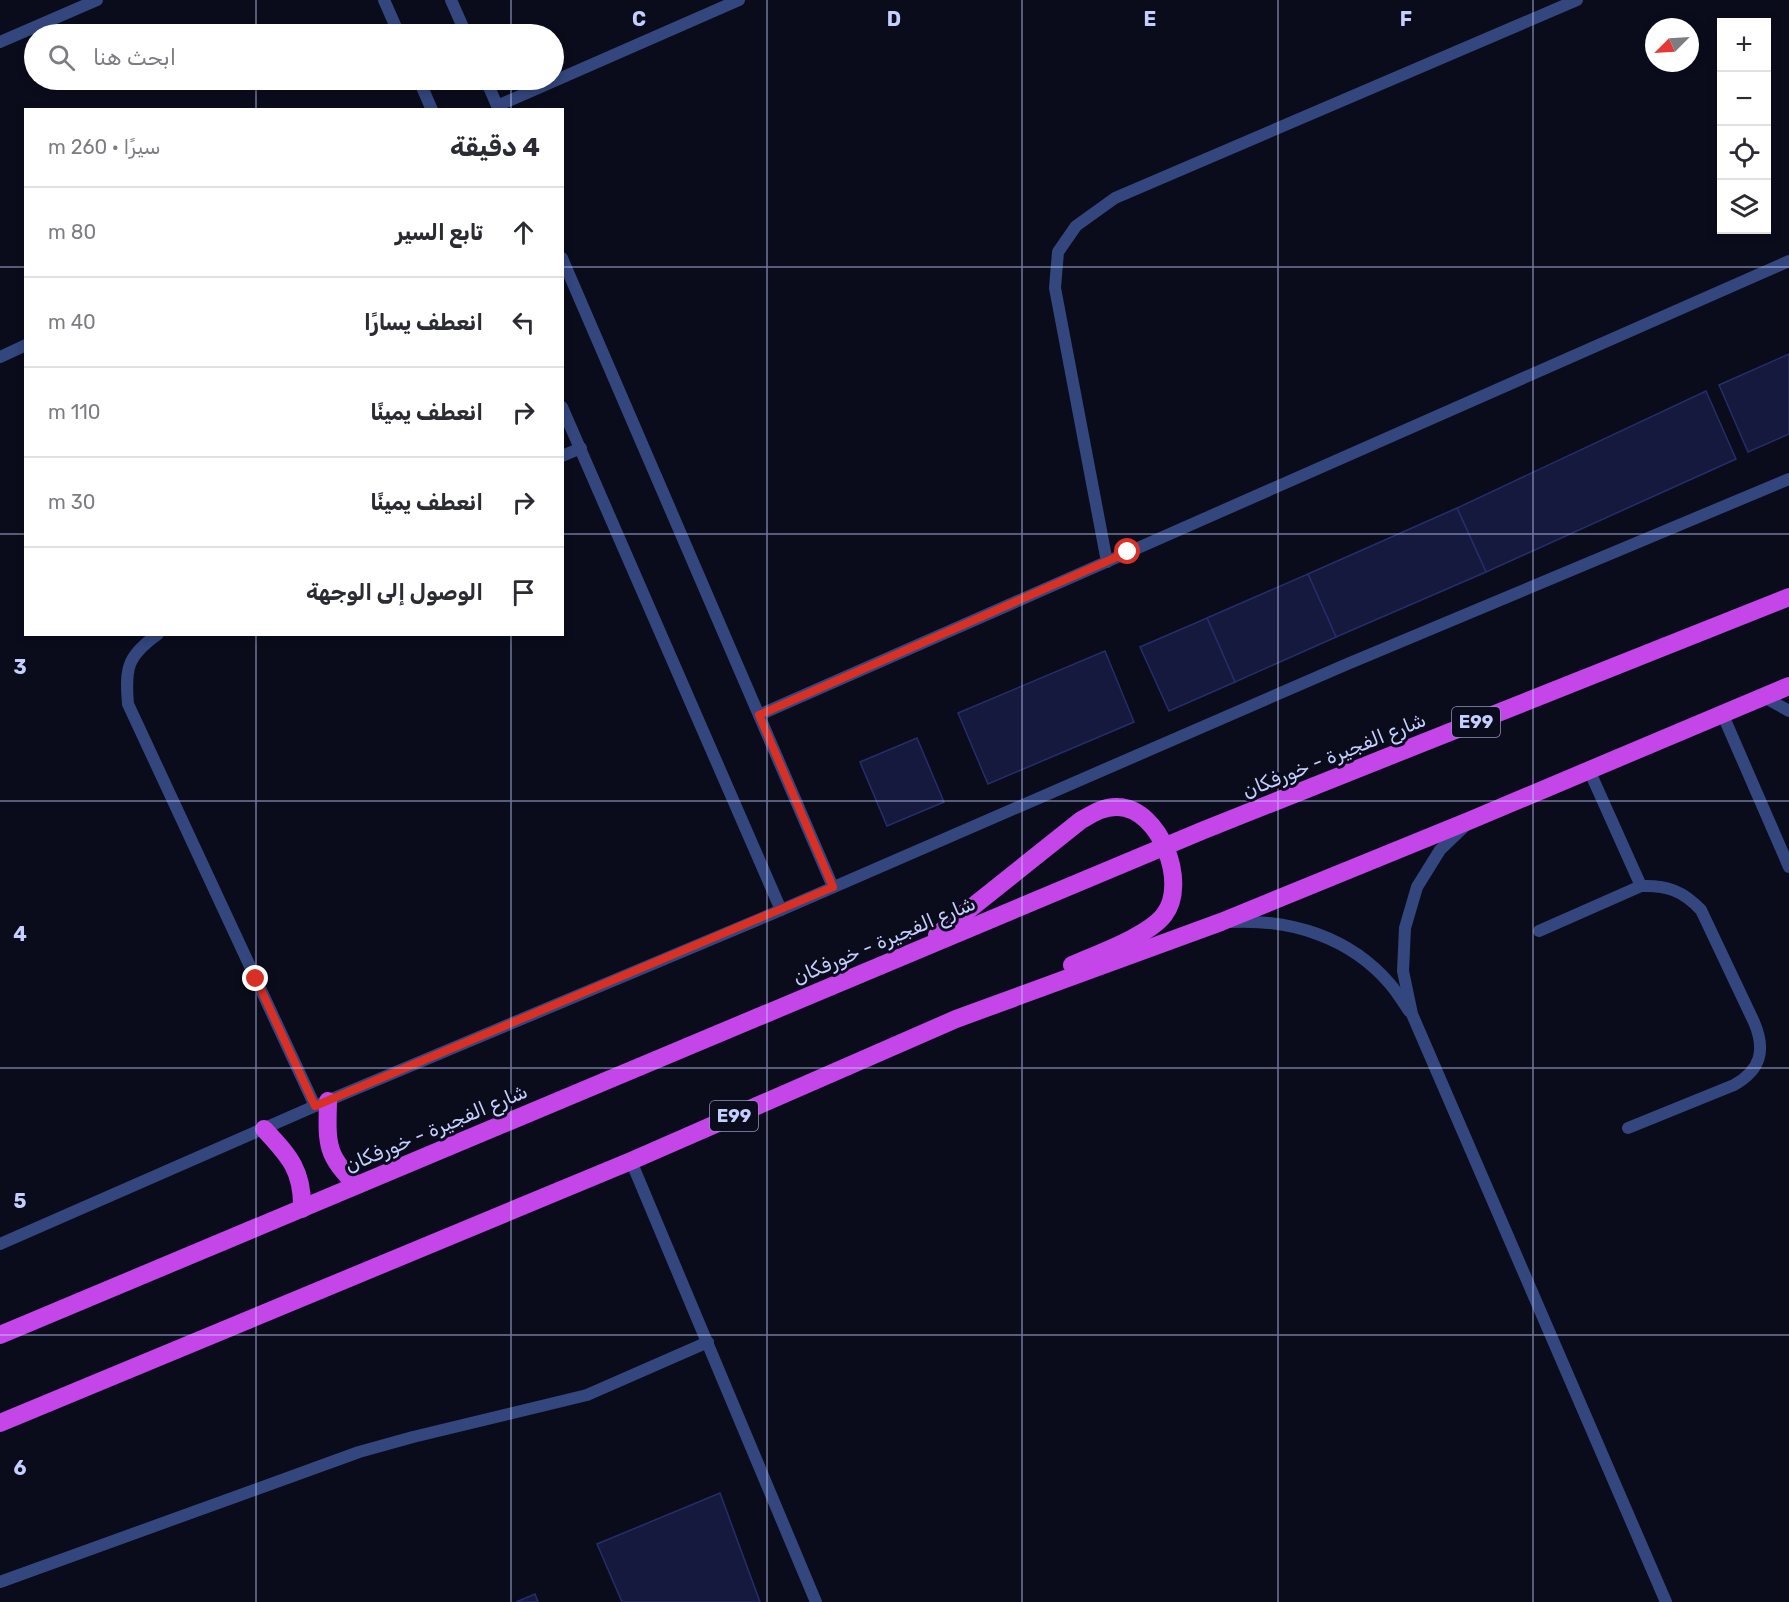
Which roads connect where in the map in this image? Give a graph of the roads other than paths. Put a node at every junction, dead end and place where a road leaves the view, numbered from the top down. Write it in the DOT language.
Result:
graph roads {
  1 [pos="97,0"];
  2 [pos="384,0"];
  3 [pos="451,0"];
  4 [pos="739,0"];
  5 [pos="1576,0"];
  6 [pos="1552,5"];
  7 [pos="42,24"];
  8 [pos="395,24"];
  9 [pos="462,24"];
  10 [pos="24,32"];
  11 [pos="0,42"];
  12 [pos="564,78"];
  13 [pos="423,90"];
  14 [pos="490,90"];
  15 [pos="538,90"];
  16 [pos="431,108"];
  17 [pos="498,108"];
  18 [pos="1789,261"];
  19 [pos="564,263"];
  20 [pos="24,346"];
  21 [pos="0,357"];
  22 [pos="564,411"];
  23 [pos="581,448"];
  24 [pos="564,455"];
  25 [pos="1789,479"];
  26 [pos="1107,562"];
  27 [pos="1789,597"];
  28 [pos="155,636"];
  29 [pos="1789,686"];
  30 [pos="1764,697"];
  31 [pos="1789,711"];
  32 [pos="1722,713"];
  33 [pos="759,715"];
  34 [pos="1589,770"];
  35 [pos="1471,820"];
  36 [pos="1164,847"];
  37 [pos="1789,867"];
  38 [pos="1641,886"];
  39 [pos="833,887"];
  40 [pos="781,910"];
  41 [pos="1221,922"];
  42 [pos="1539,931"];
  43 [pos="918,950"];
  44 [pos="1412,1014"];
  45 [pos="956,1020"];
  46 [pos="322,1104"];
  47 [pos="1628,1128"];
  48 [pos="264,1129"];
  49 [pos="631,1161"];
  50 [pos="357,1185"];
  51 [pos="302,1209"];
  52 [pos="0,1244"];
  53 [pos="0,1335"];
  54 [pos="708,1342"];
  55 [pos="0,1423"];
  56 [pos="0,1582"];
  57 [pos="816,1602"];
  58 [pos="1666,1602"];
  1 -- 7 [label="street"];
  2 -- 8 [label="street"];
  3 -- 9 [label="street"];
  4 -- 12 [label="street"];
  5 -- 6 [label="street"];
  6 -- 26 [label="street"];
  10 -- 11 [label="street"];
  13 -- 16 [label="street"];
  14 -- 17 [label="street"];
  15 -- 17 [label="street"];
  18 -- 26 [label="street"];
  19 -- 33 [label="street"];
  20 -- 21 [label="street"];
  22 -- 23 [label="street"];
  23 -- 24 [label="street"];
  23 -- 40 [label="street"];
  25 -- 39 [label="street"];
  26 -- 33 [label="street"];
  27 -- 36 [label="highway, شارع الفجيرة - خورفكان / E99"];
  28 -- 46 [label="street"];
  29 -- 30 [label="highway, E99"];
  30 -- 31 [label="street"];
  30 -- 32 [label="highway, E99"];
  32 -- 34 [label="highway, E99"];
  32 -- 37 [label="street"];
  33 -- 39 [label="street"];
  34 -- 35 [label="highway, E99"];
  34 -- 38 [label="street"];
  35 -- 41 [label="highway, E99"];
  35 -- 44 [label="street"];
  36 -- 43 [label="highway, شارع الفجيرة - خورفكان / E99"];
  36 -- 43 [label="highway"];
  36 -- 45 [label="highway"];
  38 -- 42 [label="street"];
  38 -- 47 [label="street"];
  39 -- 40 [label="street"];
  40 -- 46 [label="street"];
  41 -- 44 [label="street"];
  41 -- 45 [label="highway, E99"];
  43 -- 50 [label="highway, شارع الفجيرة - خورفكان / E99"];
  44 -- 58 [label="street"];
  45 -- 49 [label="highway, E99"];
  46 -- 48 [label="street"];
  46 -- 50 [label="highway"];
  48 -- 51 [label="highway"];
  48 -- 52 [label="street"];
  49 -- 54 [label="street"];
  49 -- 55 [label="highway, E99"];
  50 -- 51 [label="highway, شارع الفجيرة - خورفكان / E99"];
  51 -- 53 [label="highway, شارع الفجيرة - خورفكان / E99"];
  54 -- 56 [label="street"];
  54 -- 57 [label="street"];
}
